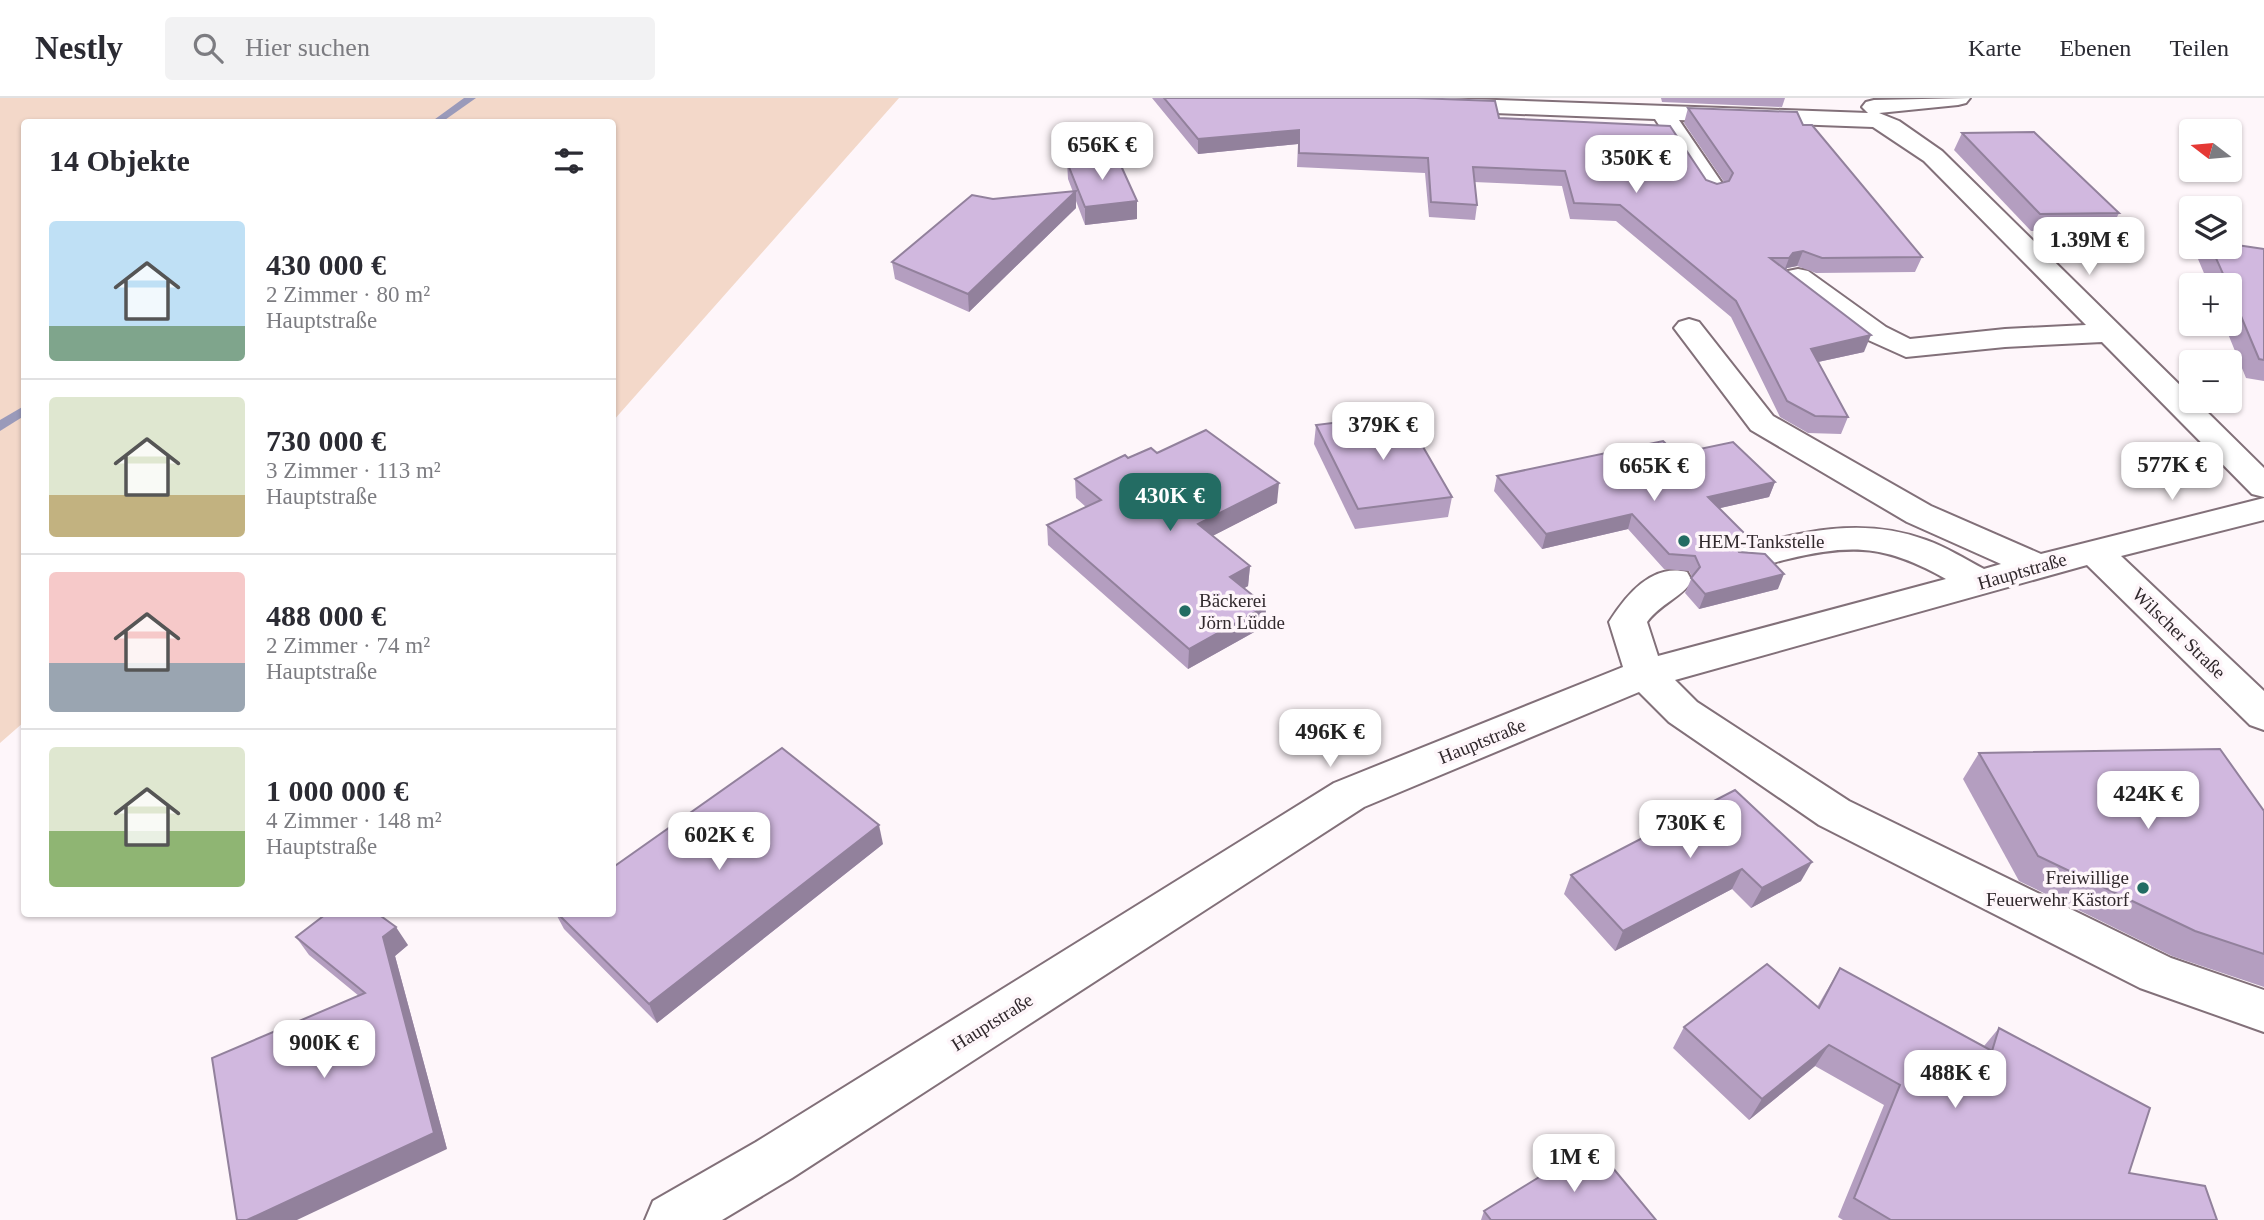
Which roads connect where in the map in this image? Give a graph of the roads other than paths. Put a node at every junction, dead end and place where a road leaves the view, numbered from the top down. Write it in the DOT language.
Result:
graph roads {
  1 [pos="1958,98"];
  2 [pos="1415,103"];
  3 [pos="1873,108"];
  4 [pos="1662,112"];
  5 [pos="1713,189"];
  6 [pos="1798,276"];
  7 [pos="1689,328"];
  8 [pos="2109,333"];
  9 [pos="2264,487"];
  10 [pos="2264,509"];
  11 [pos="2094,551"];
  12 [pos="1748,558"];
  13 [pos="2039,567"];
  14 [pos="1674,581"];
  15 [pos="1981,583"];
  16 [pos="1646,674"];
  17 [pos="2264,715"];
  18 [pos="2264,1011"];
  19 [pos="672,1220"];
  1 -- 3 [label="street"];
  2 -- 4 [label="street"];
  3 -- 4 [label="street"];
  3 -- 8 [label="street"];
  4 -- 5 [label="street"];
  6 -- 8 [label="street"];
  7 -- 13 [label="street"];
  8 -- 9 [label="street"];
  10 -- 11 [label="street, Hauptstraße"];
  11 -- 13 [label="street, Hauptstraße"];
  11 -- 17 [label="street, Wilscher Straße"];
  12 -- 15 [label="street"];
  13 -- 15 [label="street, Hauptstraße"];
  14 -- 16 [label="street"];
  15 -- 16 [label="street, Hauptstraße"];
  16 -- 18 [label="street"];
  16 -- 19 [label="street, Hauptstraße"];
}
